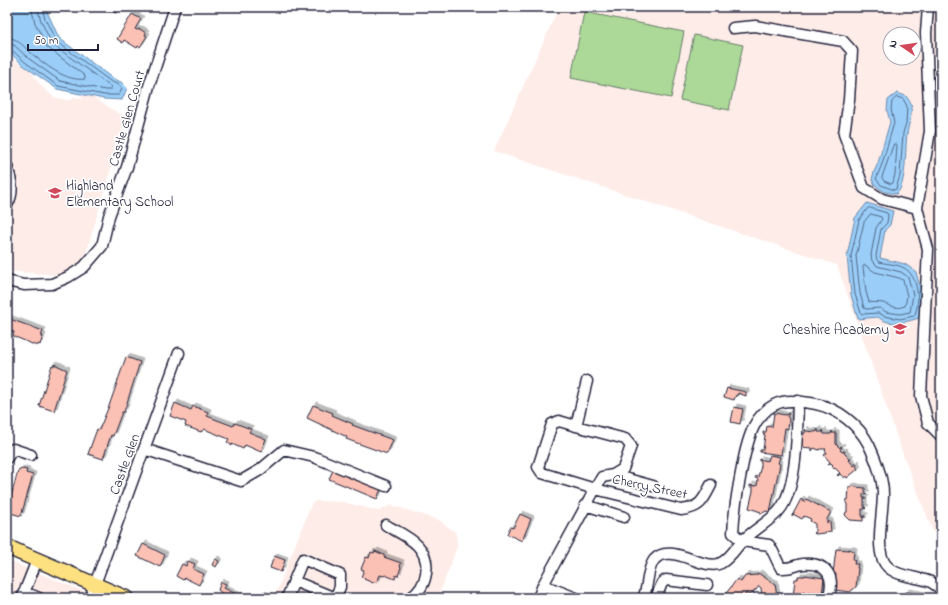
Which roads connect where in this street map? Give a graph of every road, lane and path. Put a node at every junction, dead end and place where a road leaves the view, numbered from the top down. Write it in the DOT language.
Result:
graph roads {
  1 [pos="174,7"];
  2 [pos="928,7"];
  3 [pos="733,28"];
  4 [pos="7,166"];
  5 [pos="7,205"];
  6 [pos="917,208"];
  7 [pos="7,281"];
  8 [pos="179,353"];
  9 [pos="587,381"];
  10 [pos="798,401"];
  11 [pos="576,426"];
  12 [pos="941,436"];
  13 [pos="144,449"];
  14 [pos="31,455"];
  15 [pos="7,458"];
  16 [pos="613,475"];
  17 [pos="711,485"];
  18 [pos="386,486"];
  19 [pos="653,486"];
  20 [pos="594,489"];
  21 [pos="586,505"];
  22 [pos="624,517"];
  23 [pos="386,525"];
  24 [pos="742,541"];
  25 [pos="7,548"];
  26 [pos="37,560"];
  27 [pos="294,581"];
  28 [pos="543,585"];
  29 [pos="706,585"];
  30 [pos="941,589"];
  31 [pos="93,592"];
  32 [pos="23,595"];
  33 [pos="646,597"];
  34 [pos="39,598"];
  35 [pos="126,598"];
  36 [pos="286,598"];
  37 [pos="335,598"];
  38 [pos="410,598"];
  39 [pos="538,598"];
  40 [pos="576,598"];
  41 [pos="656,598"];
  42 [pos="828,598"];
  1 -- 7 [label="street, Castle Glen Court"];
  2 -- 6 [label="street"];
  3 -- 6 [label="street"];
  4 -- 5 [label="street"];
  6 -- 12 [label="street"];
  8 -- 13 [label="street, Castle Glen"];
  9 -- 11 [label="street"];
  10 -- 24 [label="street"];
  10 -- 24 [label="street"];
  10 -- 30 [label="street"];
  11 -- 16 [label="street"];
  11 -- 20 [label="street, Cherry Street"];
  13 -- 18 [label="street"];
  13 -- 31 [label="street, Castle Glen"];
  14 -- 15 [label="street"];
  16 -- 19 [label="street"];
  16 -- 20 [label="street"];
  17 -- 20 [label="street, Cherry Street"];
  20 -- 21 [label="street"];
  21 -- 22 [label="street"];
  21 -- 28 [label="street"];
  23 -- 38 [label="street"];
  24 -- 33 [label="street"];
  24 -- 42 [label="street"];
  25 -- 26 [label="highway"];
  26 -- 31 [label="highway"];
  26 -- 32 [label="street"];
  27 -- 36 [label="street"];
  27 -- 37 [label="street"];
  27 -- 37 [label="street"];
  28 -- 39 [label="street"];
  28 -- 40 [label="street"];
  29 -- 41 [label="street"];
  31 -- 35 [label="highway"];
  32 -- 34 [label="street"];
}
